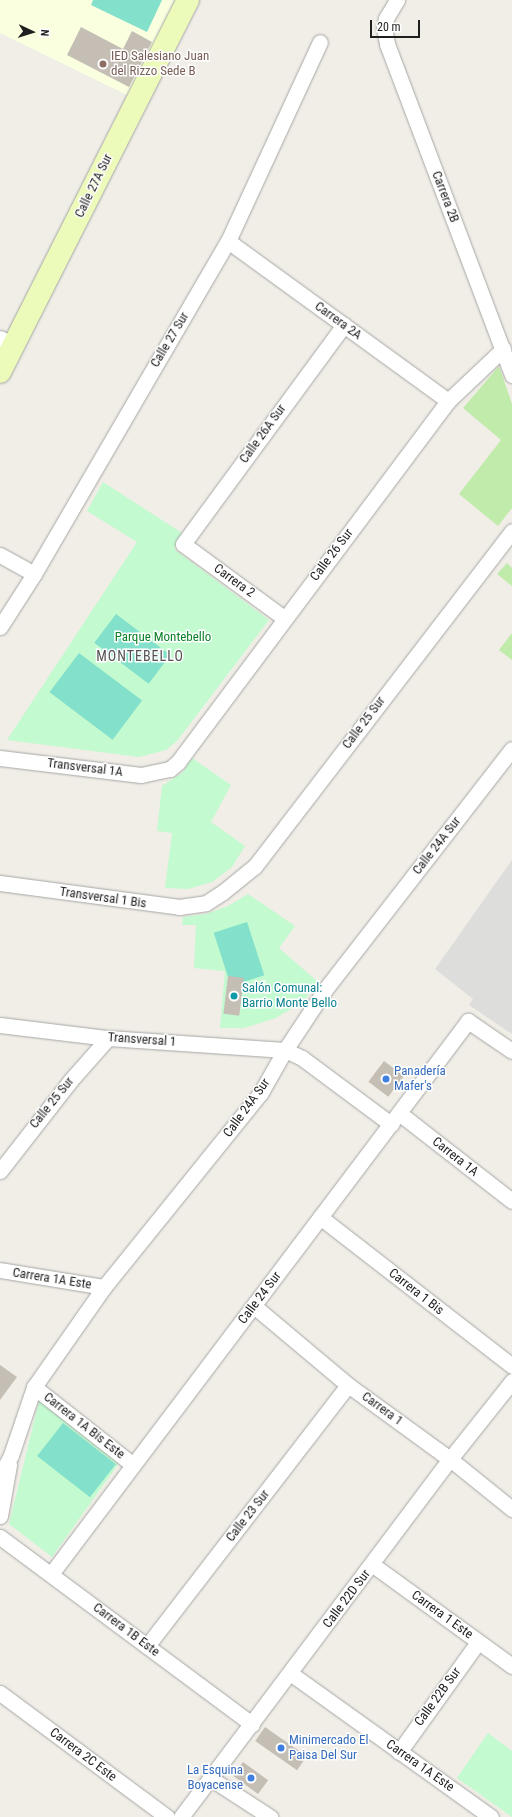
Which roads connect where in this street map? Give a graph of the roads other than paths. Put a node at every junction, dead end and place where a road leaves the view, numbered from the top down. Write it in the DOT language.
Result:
graph roads {
  1 [pos="188,0"];
  2 [pos="397,0"];
  3 [pos="320,42"];
  4 [pos="228,241"];
  5 [pos="344,325"];
  6 [pos="7,342"];
  7 [pos="503,349"];
  8 [pos="0,372"];
  9 [pos="512,375"];
  10 [pos="448,401"];
  11 [pos="512,531"];
  12 [pos="183,544"];
  13 [pos="0,554"];
  14 [pos="34,574"];
  15 [pos="284,618"];
  16 [pos="0,627"];
  17 [pos="512,749"];
  18 [pos="0,758"];
  19 [pos="170,768"];
  20 [pos="0,883"];
  21 [pos="206,903"];
  22 [pos="0,1025"];
  23 [pos="108,1038"];
  24 [pos="285,1050"];
  25 [pos="512,1051"];
  26 [pos="395,1118"];
  27 [pos="0,1171"];
  28 [pos="512,1201"];
  29 [pos="320,1217"];
  30 [pos="0,1270"];
  31 [pos="104,1287"];
  32 [pos="254,1306"];
  33 [pos="512,1366"];
  34 [pos="512,1381"];
  35 [pos="348,1385"];
  36 [pos="34,1387"];
  37 [pos="10,1454"];
  38 [pos="450,1459"];
  39 [pos="133,1465"];
  40 [pos="0,1476"];
  41 [pos="512,1509"];
  42 [pos="0,1516"];
  43 [pos="0,1537"];
  44 [pos="373,1565"];
  45 [pos="51,1574"];
  46 [pos="478,1642"];
  47 [pos="147,1646"];
  48 [pos="512,1666"];
  49 [pos="290,1674"];
  50 [pos="0,1693"];
  51 [pos="252,1724"];
  52 [pos="399,1752"];
  53 [pos="210,1778"];
  54 [pos="167,1817"];
  55 [pos="181,1817"];
  56 [pos="270,1817"];
  57 [pos="491,1817"];
  1 -- 6 [label="street, Calle 27A Sur"];
  2 -- 7 [label="street, Carrera 2B"];
  3 -- 4 [label="street, Calle 27 Sur"];
  4 -- 5 [label="street, Carrera 2A"];
  4 -- 14 [label="street, Calle 27 Sur"];
  5 -- 10 [label="street, Carrera 2A"];
  5 -- 12 [label="street, Calle 26A Sur"];
  6 -- 8 [label="street, Calle 27A Sur"];
  7 -- 9 [label="street, Carrera 2B"];
  7 -- 10 [label="street, Calle 26 Sur"];
  10 -- 15 [label="street, Calle 26 Sur"];
  11 -- 21 [label="street, Calle 25 Sur"];
  12 -- 15 [label="street, Carrera 2"];
  13 -- 14 [label="street"];
  14 -- 16 [label="street, Calle 27 Sur"];
  15 -- 19 [label="street, Calle 26 Sur"];
  17 -- 24 [label="street, Calle 24A Sur"];
  18 -- 19 [label="street, Transversal 1A"];
  20 -- 21 [label="street, Transversal 1 Bis"];
  22 -- 23 [label="street, Transversal 1"];
  23 -- 24 [label="street, Transversal 1"];
  23 -- 27 [label="street, Calle 25 Sur"];
  24 -- 26 [label="street, Carrera 1A"];
  24 -- 31 [label="street, Calle 24A Sur"];
  25 -- 26 [label="street, Calle 24 Sur"];
  26 -- 28 [label="street, Carrera 1A"];
  26 -- 29 [label="street, Calle 24 Sur"];
  29 -- 32 [label="street, Calle 24 Sur"];
  29 -- 33 [label="street, Carrera 1 Bis"];
  30 -- 31 [label="street, Carrera 1A Este"];
  31 -- 36 [label="street, Calle 24A Sur"];
  32 -- 35 [label="street, Carrera 1"];
  32 -- 39 [label="street, Calle 24 Sur"];
  34 -- 38 [label="street, Calle 22D Sur"];
  35 -- 38 [label="street, Carrera 1"];
  35 -- 47 [label="street, Calle 23 Sur"];
  36 -- 37 [label="street, Calle 24A Sur"];
  36 -- 39 [label="street, Carrera 1A Bis Este"];
  37 -- 40 [label="street, Calle 24A Sur"];
  37 -- 42 [label="street, Calle 24A Sur"];
  38 -- 41 [label="street, Carrera 1"];
  38 -- 44 [label="street, Calle 22D Sur"];
  39 -- 45 [label="street, Calle 24 Sur"];
  43 -- 45 [label="street, Carrera 1B Este"];
  44 -- 46 [label="street, Carrera 1 Este"];
  44 -- 49 [label="street, Calle 22D Sur"];
  45 -- 47 [label="street, Carrera 1B Este"];
  46 -- 48 [label="street, Carrera 1 Este"];
  46 -- 52 [label="street, Calle 22B Sur"];
  47 -- 51 [label="street, Carrera 1B Este"];
  49 -- 51 [label="street, Calle 22D Sur"];
  49 -- 52 [label="street, Carrera 1A Este"];
  50 -- 54 [label="street, Carrera 2C Este"];
  51 -- 53 [label="street, Calle 22D Sur"];
  52 -- 57 [label="street, Carrera 1A Este"];
  53 -- 55 [label="street, Calle 22D Sur"];
  53 -- 56 [label="street"];
}
